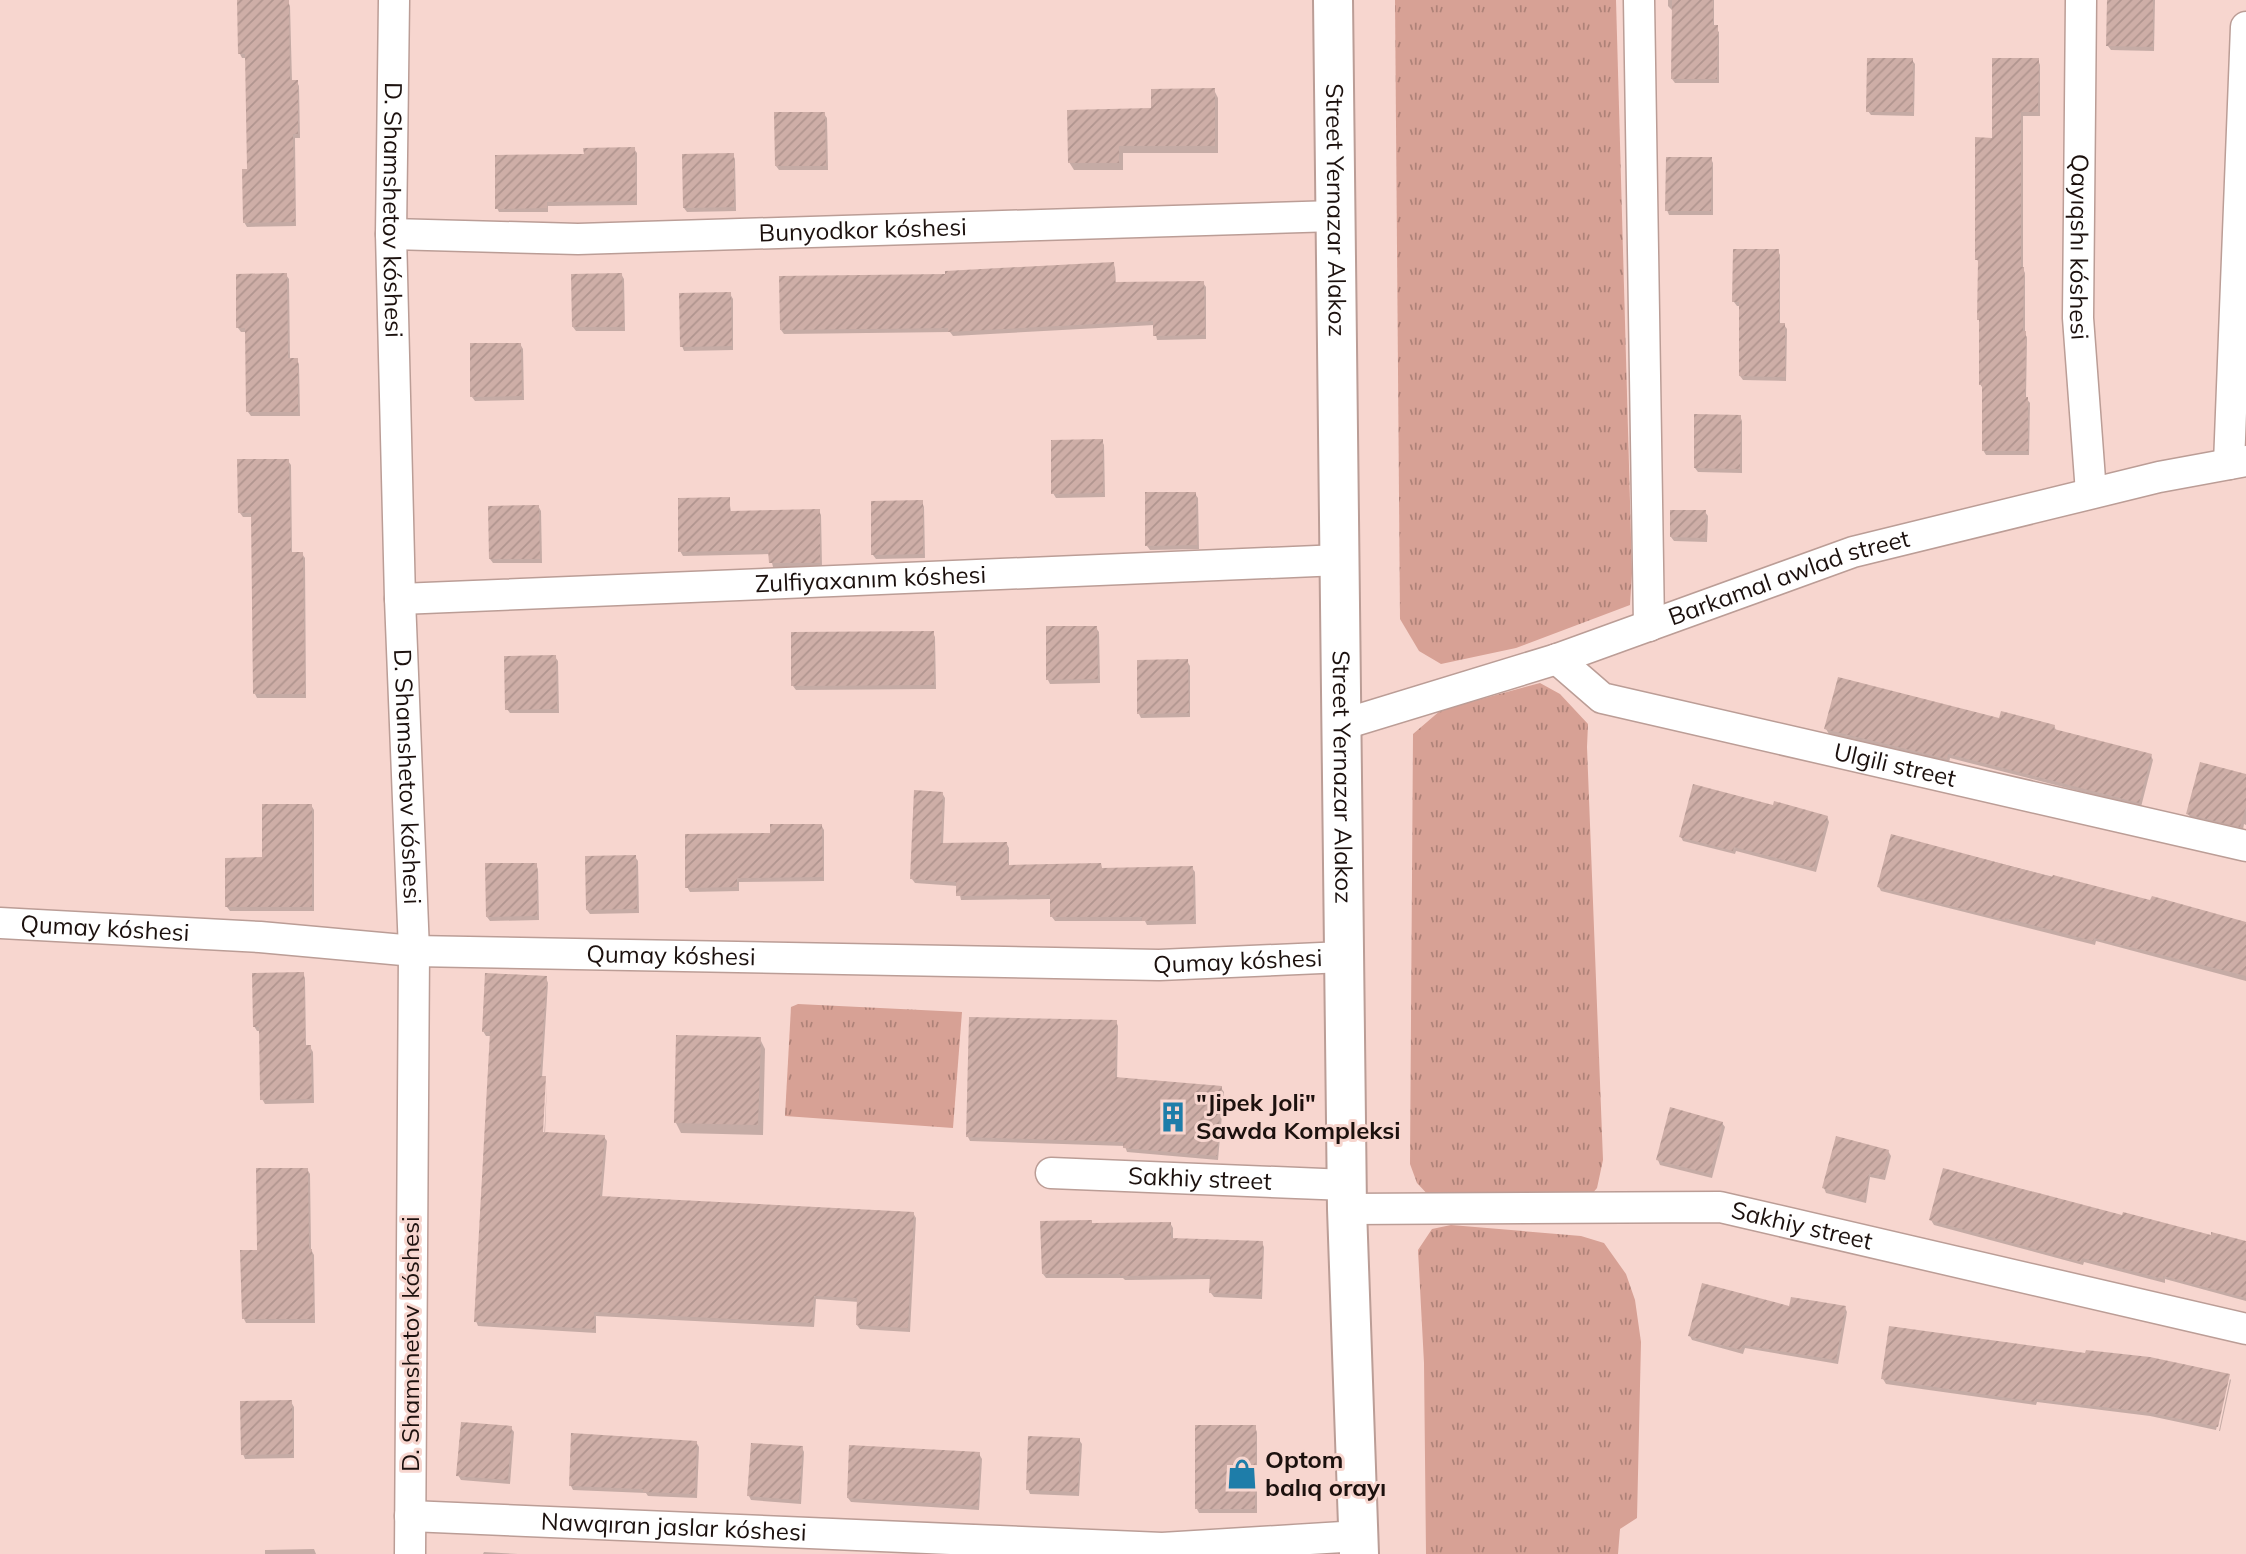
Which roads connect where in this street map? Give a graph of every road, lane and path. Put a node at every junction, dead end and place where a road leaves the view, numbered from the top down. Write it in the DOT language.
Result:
graph roads {
  1 [pos="394,0"];
  2 [pos="1333,0"];
  3 [pos="1639,0"];
  4 [pos="2081,0"];
  5 [pos="2246,27"];
  6 [pos="1335,216"];
  7 [pos="391,234"];
  8 [pos="2237,463"];
  9 [pos="2091,493"];
  10 [pos="1340,559"];
  11 [pos="400,599"];
  12 [pos="1648,626"];
  13 [pos="1557,659"];
  14 [pos="1341,725"];
  15 [pos="2246,846"];
  16 [pos="0,923"];
  17 [pos="414,951"];
  18 [pos="1344,957"];
  19 [pos="1051,1173"];
  20 [pos="1347,1197"];
  21 [pos="2246,1329"];
  22 [pos="410,1516"];
  23 [pos="1359,1545"];
  24 [pos="410,1554"];
  1 -- 7 [label="street, D. Shamshetov kóshesi"];
  2 -- 6 [label="main road, Street Yernazar Alakoz"];
  3 -- 12 [label="street"];
  4 -- 9 [label="street, Qayıqshı kóshesi"];
  5 -- 8 [label="street"];
  6 -- 7 [label="street, Bunyodkor kóshesi"];
  6 -- 10 [label="main road, Street Yernazar Alakoz"];
  7 -- 11 [label="street, D. Shamshetov kóshesi"];
  8 -- 9 [label="street, Barkamal awlad street"];
  9 -- 12 [label="street, Barkamal awlad street"];
  10 -- 11 [label="street, Zulfiyaxanım kóshesi"];
  10 -- 14 [label="main road, Street Yernazar Alakoz"];
  11 -- 17 [label="street, D. Shamshetov kóshesi"];
  12 -- 13 [label="street, Barkamal awlad street"];
  13 -- 14 [label="street, Barkamal awlad street"];
  13 -- 15 [label="street, Ulgili street"];
  14 -- 18 [label="main road, Street Yernazar Alakoz"];
  16 -- 17 [label="street, Qumay kóshesi"];
  17 -- 18 [label="street, Qumay kóshesi"];
  17 -- 22 [label="street, D. Shamshetov kóshesi"];
  18 -- 20 [label="main road, Street Yernazar Alakoz"];
  19 -- 20 [label="street, Sakhiy street"];
  20 -- 21 [label="street, Sakhiy street"];
  20 -- 23 [label="main road, Street Yernazar Alakoz"];
  22 -- 23 [label="street, Nawqıran jaslar kóshesi"];
  22 -- 24 [label="street, D. Shamshetov kóshesi"];
}
